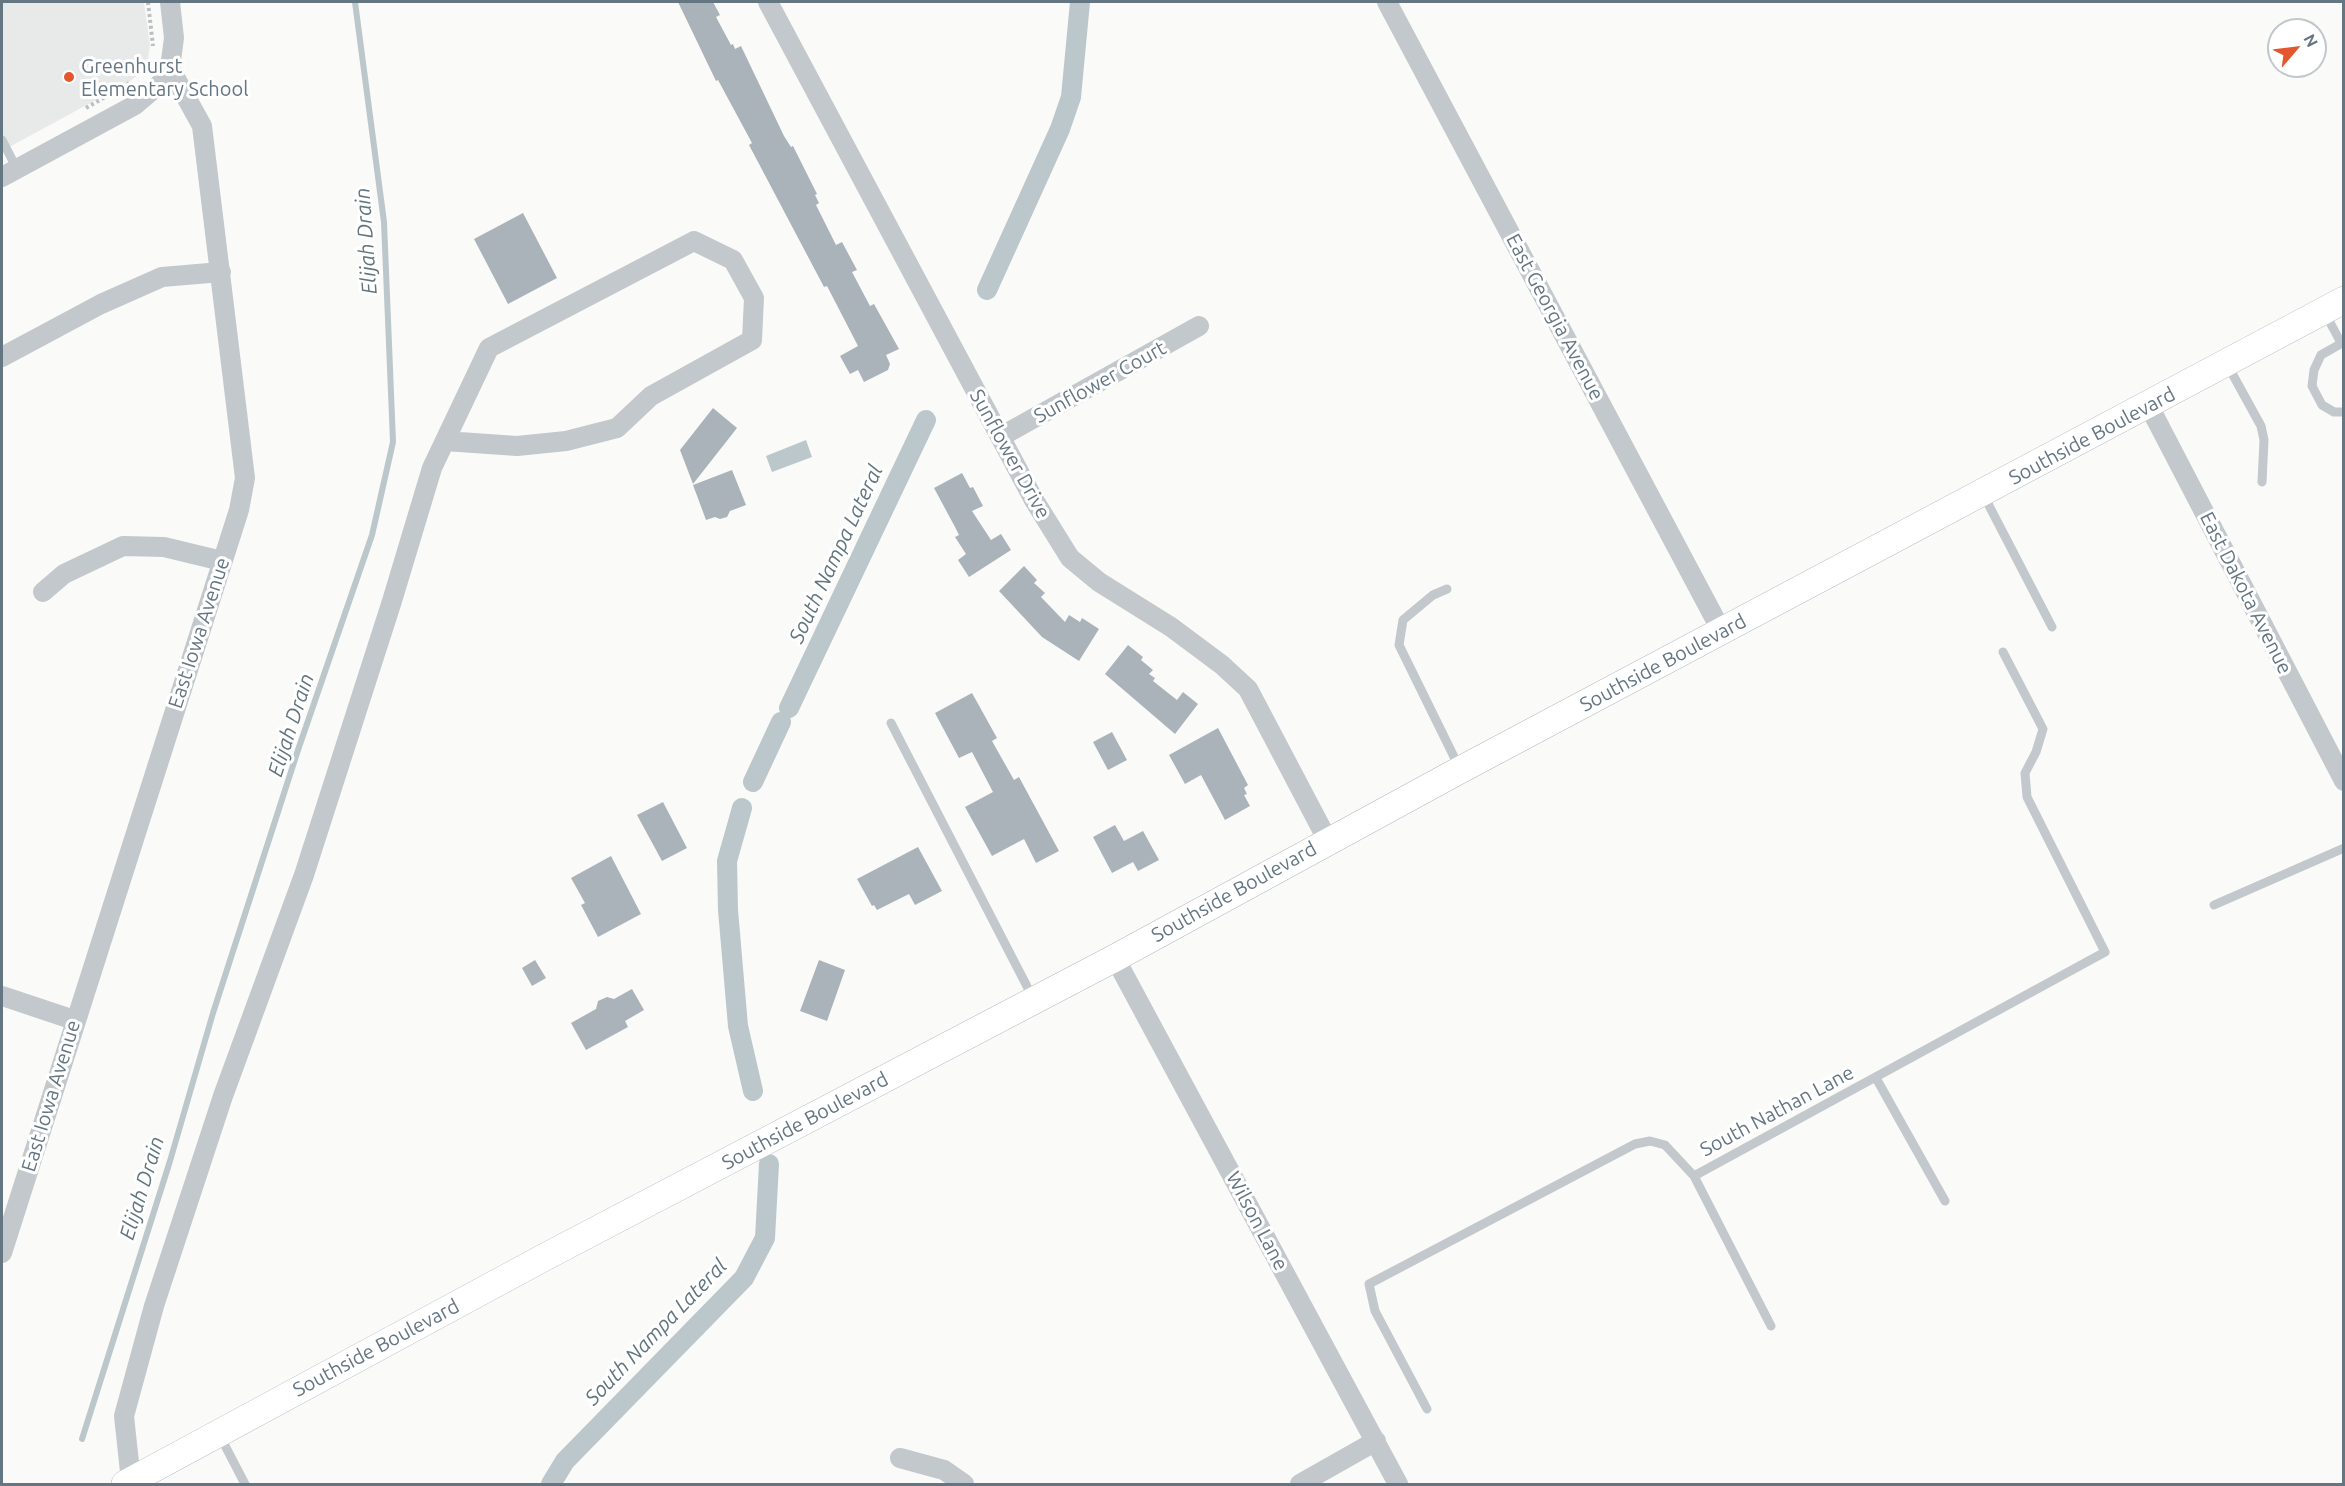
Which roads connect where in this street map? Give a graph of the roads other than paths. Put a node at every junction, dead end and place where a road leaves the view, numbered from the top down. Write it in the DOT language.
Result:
graph roads {
  1 [pos="170,2"];
  2 [pos="768,2"];
  3 [pos="1387,2"];
  4 [pos="162,62"];
  5 [pos="2,140"];
  6 [pos="9,173"];
  7 [pos="221,272"];
  8 [pos="2334,306"];
  9 [pos="1199,326"];
  10 [pos="2342,343"];
  11 [pos="2,357"];
  12 [pos="2227,363"];
  13 [pos="2149,406"];
  14 [pos="2343,412"];
  15 [pos="1000,437"];
  16 [pos="446,441"];
  17 [pos="2262,482"];
  18 [pos="1983,494"];
  19 [pos="222,561"];
  20 [pos="1447,589"];
  21 [pos="43,592"];
  22 [pos="2052,627"];
  23 [pos="1722,632"];
  24 [pos="2003,652"];
  25 [pos="891,723"];
  26 [pos="1460,770"];
  27 [pos="2343,781"];
  28 [pos="1328,841"];
  29 [pos="2343,848"];
  30 [pos="2214,904"];
  31 [pos="1115,958"];
  32 [pos="2,996"];
  33 [pos="1034,1000"];
  34 [pos="74,1020"];
  35 [pos="1876,1078"];
  36 [pos="1694,1176"];
  37 [pos="1945,1201"];
  38 [pos="2,1252"];
  39 [pos="1771,1326"];
  40 [pos="1427,1409"];
  41 [pos="219,1434"];
  42 [pos="1376,1441"];
  43 [pos="900,1458"];
  44 [pos="128,1483"];
  45 [pos="245,1485"];
  46 [pos="964,1485"];
  47 [pos="1300,1485"];
  48 [pos="1398,1485"];
  1 -- 4 [label="street"];
  2 -- 15 [label="street, Sunflower Drive"];
  3 -- 23 [label="street, East Georgia Avenue"];
  4 -- 6 [label="street"];
  4 -- 7 [label="street, East Iowa Avenue"];
  5 -- 6 [label="lane"];
  7 -- 11 [label="street"];
  7 -- 19 [label="street, East Iowa Avenue"];
  8 -- 10 [label="lane"];
  8 -- 12 [label="main road, Southside Boulevard"];
  9 -- 15 [label="street, Sunflower Court"];
  10 -- 14 [label="lane"];
  12 -- 13 [label="main road, Southside Boulevard"];
  12 -- 17 [label="lane"];
  13 -- 18 [label="main road, Southside Boulevard"];
  13 -- 27 [label="street, East Dakota Avenue"];
  15 -- 28 [label="street, Sunflower Drive"];
  16 -- 16 [label="street"];
  16 -- 44 [label="street"];
  18 -- 22 [label="lane"];
  18 -- 23 [label="main road, Southside Boulevard"];
  19 -- 21 [label="street"];
  19 -- 34 [label="street, East Iowa Avenue"];
  20 -- 26 [label="lane"];
  23 -- 26 [label="main road, Southside Boulevard"];
  24 -- 35 [label="lane, South Nathan Lane"];
  25 -- 33 [label="lane"];
  26 -- 28 [label="main road, Southside Boulevard"];
  28 -- 31 [label="main road, Southside Boulevard"];
  29 -- 30 [label="lane"];
  31 -- 33 [label="main road, Southside Boulevard"];
  31 -- 42 [label="street, Wilson Lane"];
  32 -- 34 [label="street"];
  33 -- 41 [label="main road, Southside Boulevard"];
  34 -- 38 [label="street, East Iowa Avenue"];
  35 -- 36 [label="lane, South Nathan Lane"];
  35 -- 37 [label="lane"];
  36 -- 39 [label="lane"];
  36 -- 40 [label="lane, South Nathan Lane"];
  41 -- 44 [label="main road, Southside Boulevard"];
  41 -- 45 [label="lane"];
  42 -- 47 [label="street"];
  42 -- 48 [label="street, Wilson Lane"];
  43 -- 46 [label="street"];
}
